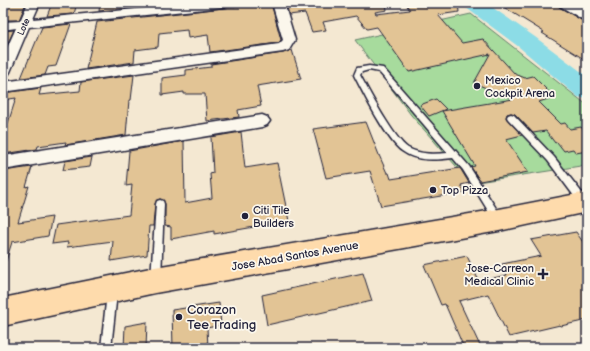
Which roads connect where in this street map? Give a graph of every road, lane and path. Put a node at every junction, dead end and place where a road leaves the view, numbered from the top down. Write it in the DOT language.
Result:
graph roads {
  1 [pos="34,3"];
  2 [pos="233,3"];
  3 [pos="278,3"];
  4 [pos="565,3"];
  5 [pos="587,16"];
  6 [pos="25,24"];
  7 [pos="3,26"];
  8 [pos="3,72"];
  9 [pos="3,87"];
  10 [pos="511,117"];
  11 [pos="262,121"];
  12 [pos="455,155"];
  13 [pos="3,163"];
  14 [pos="585,203"];
  15 [pos="160,204"];
  16 [pos="499,220"];
  17 [pos="156,280"];
  18 [pos="112,290"];
  19 [pos="3,312"];
  20 [pos="106,348"];
  1 -- 6 [label="street, Lote"];
  2 -- 6 [label="street"];
  3 -- 9 [label="street"];
  4 -- 5 [label="street"];
  6 -- 7 [label="street"];
  6 -- 8 [label="street, Lote"];
  10 -- 14 [label="lane"];
  11 -- 13 [label="street"];
  12 -- 12 [label="lane"];
  12 -- 16 [label="lane"];
  14 -- 16 [label="highway, Jose Abad Santos Avenue"];
  15 -- 17 [label="lane"];
  16 -- 17 [label="highway, Jose Abad Santos Avenue"];
  17 -- 18 [label="highway, Jose Abad Santos Avenue"];
  18 -- 19 [label="highway, Jose Abad Santos Avenue"];
  18 -- 20 [label="lane"];
}
